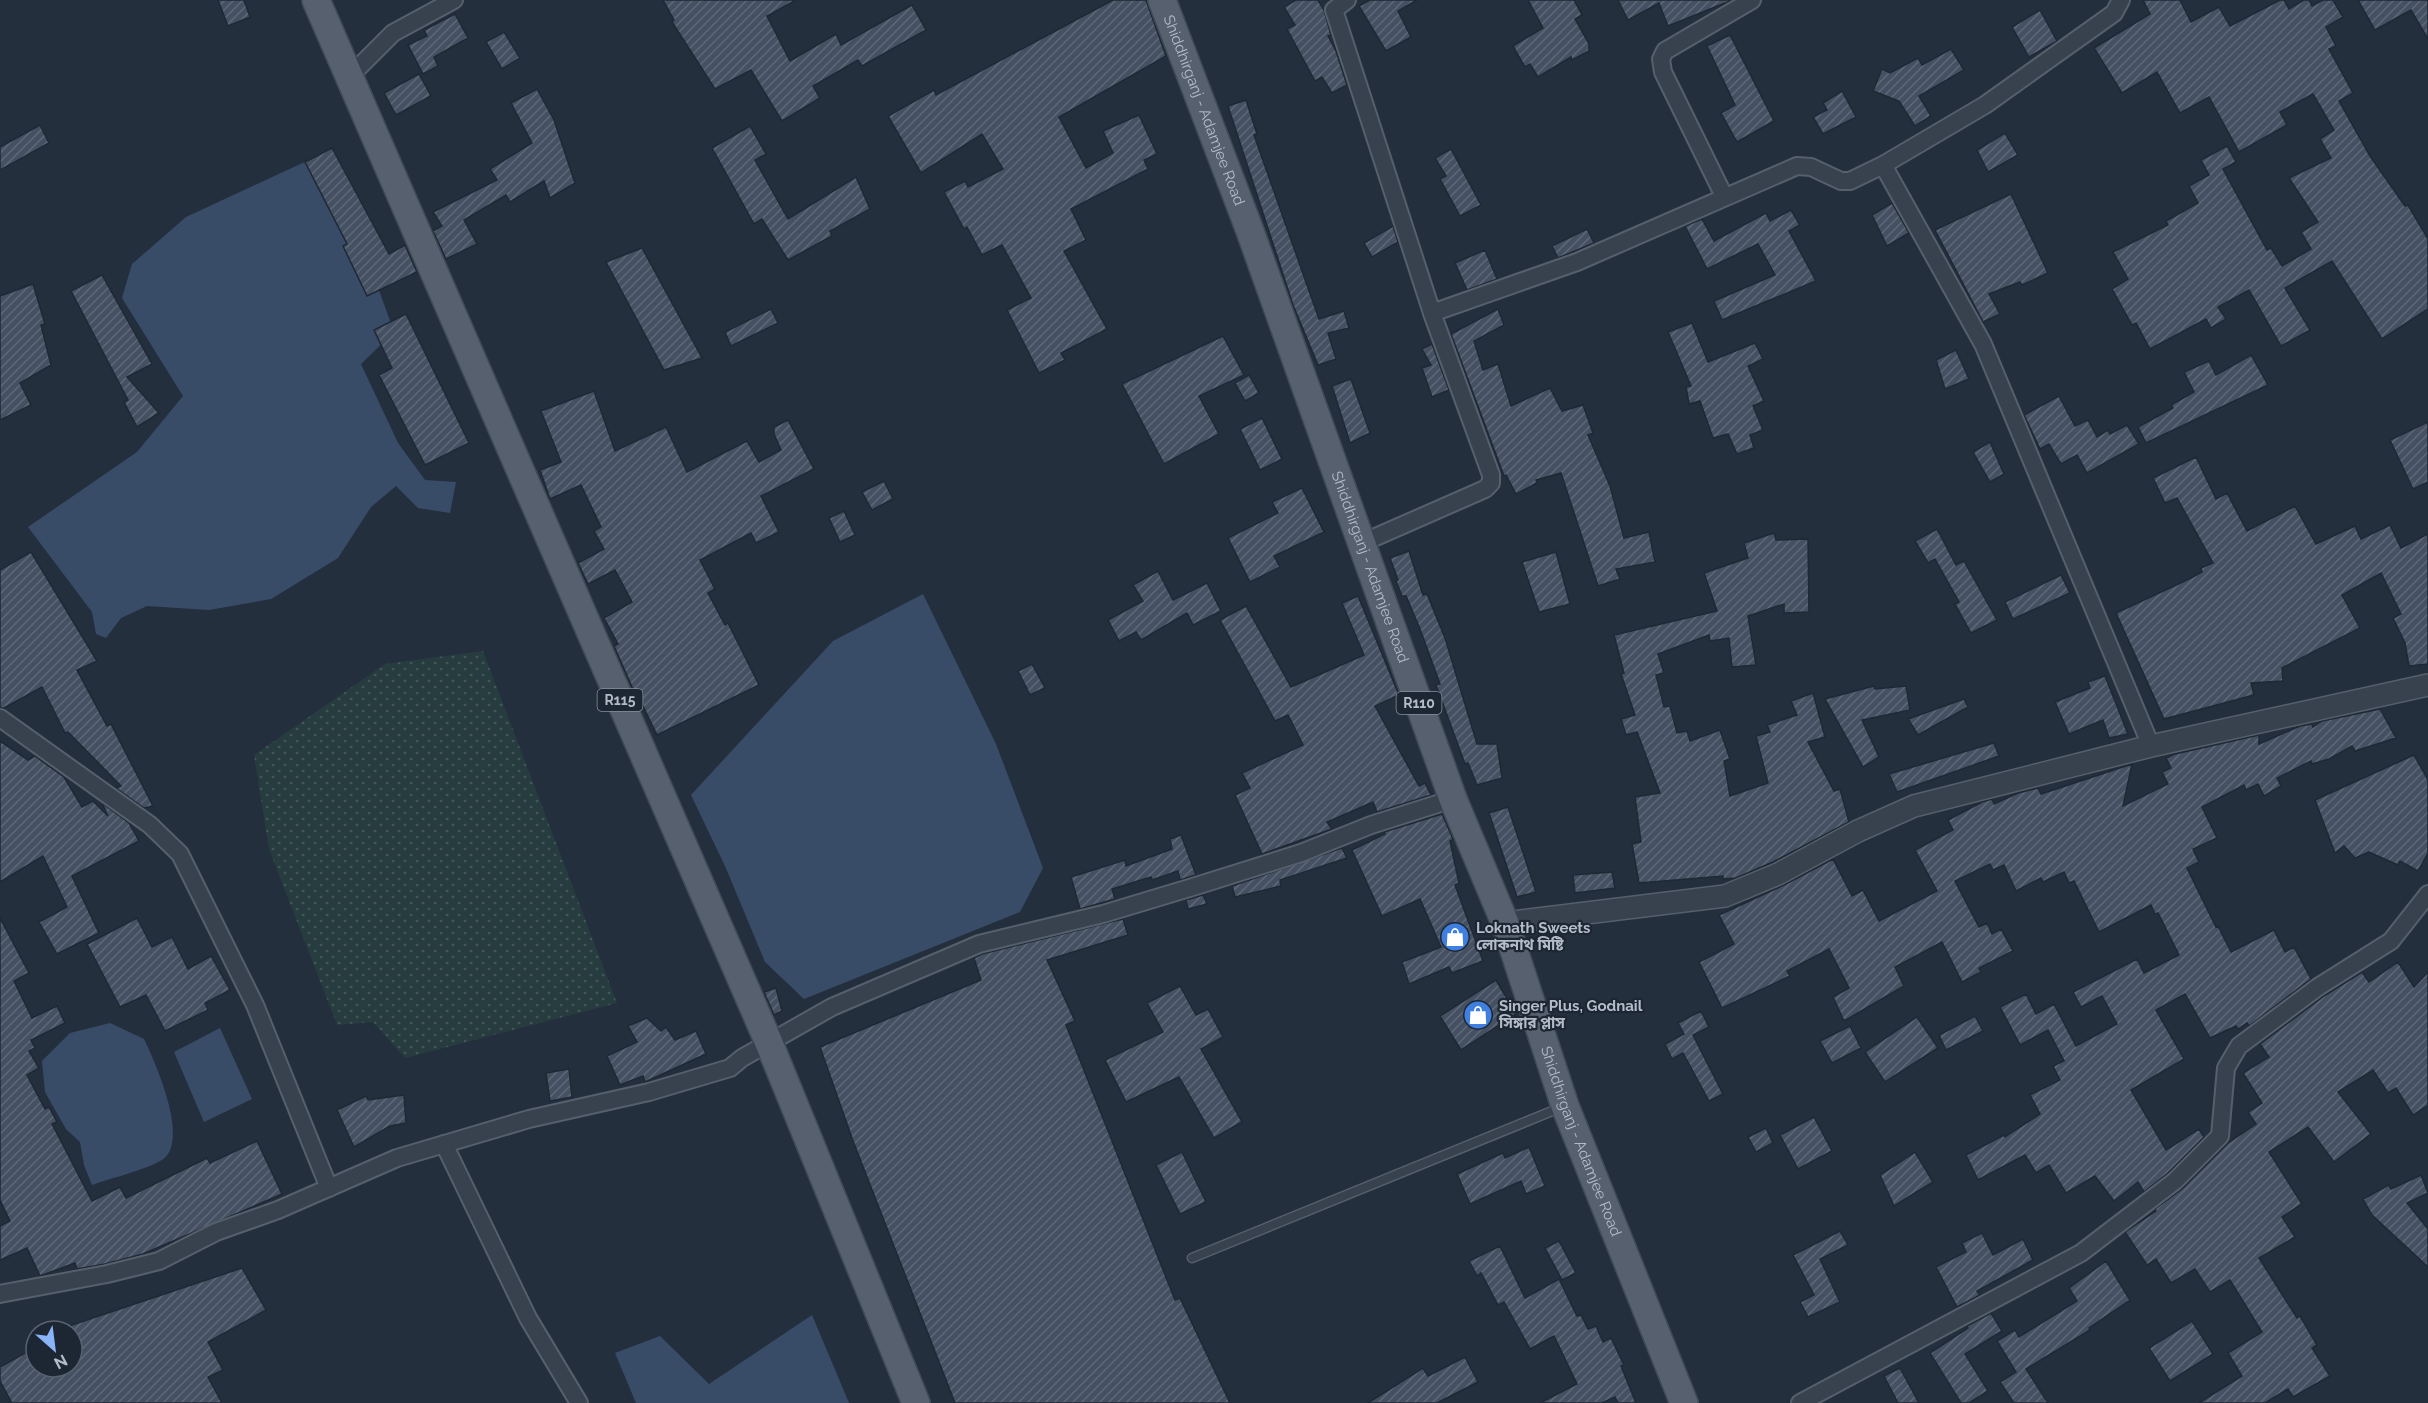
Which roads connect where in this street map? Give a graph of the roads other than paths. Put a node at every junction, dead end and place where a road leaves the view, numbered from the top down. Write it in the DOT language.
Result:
graph roads {
  1 [pos="316,0"];
  2 [pos="453,0"];
  3 [pos="1162,0"];
  4 [pos="1347,0"];
  5 [pos="1752,0"];
  6 [pos="2121,0"];
  7 [pos="349,77"];
  8 [pos="1883,165"];
  9 [pos="1724,196"];
  10 [pos="1432,313"];
  11 [pos="1362,543"];
  12 [pos="2428,685"];
  13 [pos="0,718"];
  14 [pos="2151,746"];
  15 [pos="1453,799"];
  16 [pos="2428,894"];
  17 [pos="1505,923"];
  18 [pos="769,1042"];
  19 [pos="1565,1106"];
  20 [pos="444,1144"];
  21 [pos="328,1188"];
  22 [pos="1192,1258"];
  23 [pos="0,1294"];
  24 [pos="579,1403"];
  25 [pos="916,1403"];
  26 [pos="1684,1403"];
  27 [pos="1800,1403"];
  1 -- 7 [label="main road, R115"];
  2 -- 7 [label="street"];
  3 -- 11 [label="main road, Shiddhirganj - Adamjee Road / R110"];
  4 -- 10 [label="street"];
  5 -- 9 [label="street"];
  6 -- 8 [label="street"];
  7 -- 18 [label="main road, R115"];
  8 -- 9 [label="street"];
  8 -- 14 [label="street"];
  9 -- 10 [label="street"];
  10 -- 11 [label="street"];
  11 -- 15 [label="main road, Shiddhirganj - Adamjee Road / R110"];
  12 -- 14 [label="street"];
  13 -- 21 [label="street"];
  14 -- 17 [label="street"];
  15 -- 17 [label="main road, Shiddhirganj - Adamjee Road / R110"];
  15 -- 18 [label="street"];
  16 -- 27 [label="street"];
  17 -- 19 [label="main road, Shiddhirganj - Adamjee Road / R110"];
  18 -- 20 [label="street"];
  18 -- 25 [label="main road, R115"];
  19 -- 22 [label="lane"];
  19 -- 26 [label="main road, Shiddhirganj - Adamjee Road / R110"];
  20 -- 21 [label="street"];
  20 -- 24 [label="street"];
  21 -- 23 [label="street"];
}
